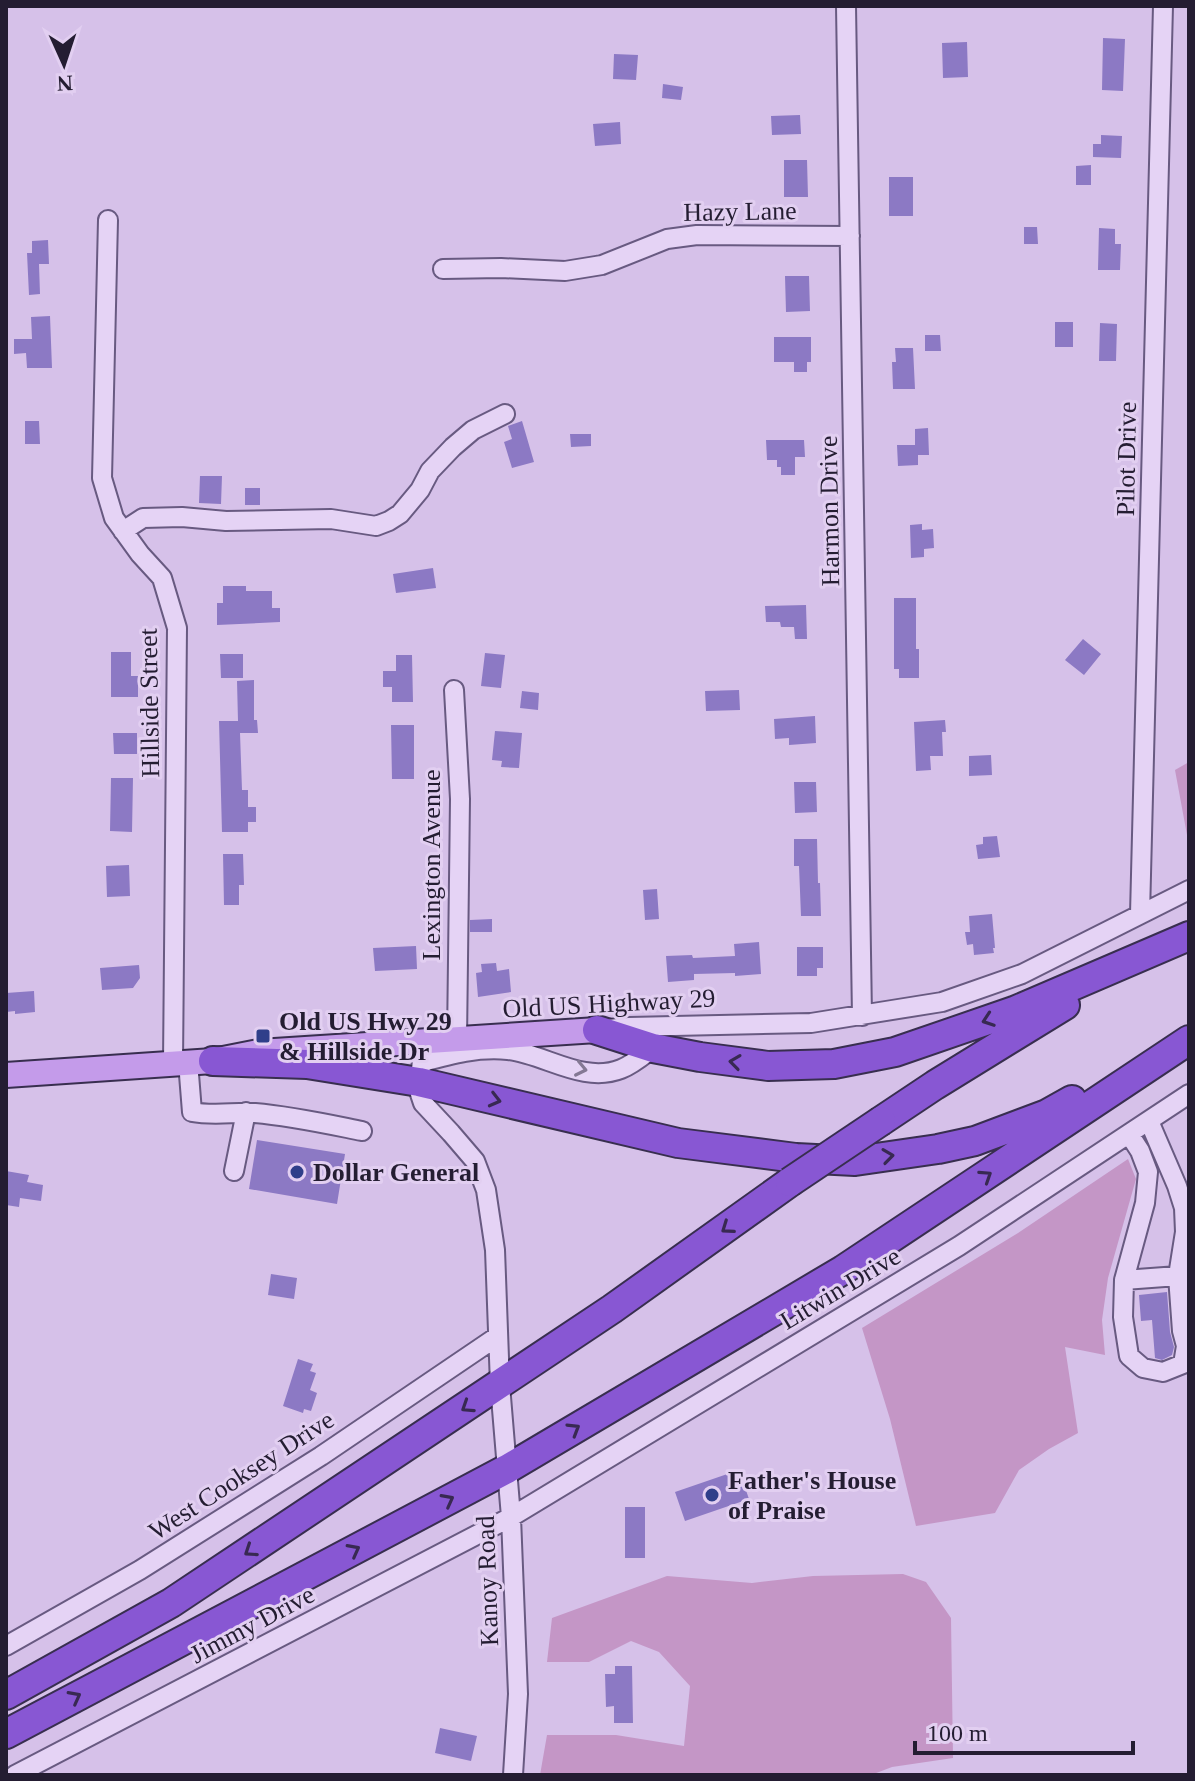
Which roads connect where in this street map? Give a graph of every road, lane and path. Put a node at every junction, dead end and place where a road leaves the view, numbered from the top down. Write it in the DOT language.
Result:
graph roads {
  1 [pos="846,6"];
  2 [pos="1163,6"];
  3 [pos="108,220"];
  4 [pos="850,236"];
  5 [pos="443,269"];
  6 [pos="505,414"];
  7 [pos="123,531"];
  8 [pos="454,690"];
  9 [pos="1189,890"];
  10 [pos="1140,914"];
  11 [pos="1189,937"];
  12 [pos="862,1016"];
  13 [pos="687,1027"];
  14 [pos="597,1030"];
  15 [pos="1189,1033"];
  16 [pos="457,1040"];
  17 [pos="1189,1040"];
  18 [pos="653,1048"];
  19 [pos="191,1062"];
  20 [pos="423,1062"];
  21 [pos="6,1075"];
  22 [pos="1189,1094"];
  23 [pos="246,1112"];
  24 [pos="1149,1121"];
  25 [pos="362,1131"];
  26 [pos="1129,1134"];
  27 [pos="234,1171"];
  28 [pos="1178,1276"];
  29 [pos="1124,1280"];
  30 [pos="498,1336"];
  31 [pos="500,1385"];
  32 [pos="507,1469"];
  33 [pos="511,1517"];
  34 [pos="6,1646"];
  35 [pos="6,1695"];
  36 [pos="6,1734"];
  37 [pos="15,1775"];
  38 [pos="513,1775"];
  1 -- 4 [label="street, Harmon Drive"];
  2 -- 10 [label="street, Pilot Drive"];
  3 -- 7 [label="street, Hillside Street"];
  4 -- 5 [label="street, Hazy Lane"];
  4 -- 12 [label="street, Harmon Drive"];
  6 -- 7 [label="street"];
  7 -- 19 [label="street, Hillside Street"];
  8 -- 16 [label="street, Lexington Avenue"];
  9 -- 10 [label="street, Old US Highway 29"];
  10 -- 12 [label="street, Old US Highway 29"];
  11 -- 18 [label="highway, one-way"];
  11 -- 31 [label="highway, one-way, bridge"];
  12 -- 13 [label="street, Old US Highway 29"];
  13 -- 14 [label="street, Old US Highway 29"];
  13 -- 18 [label="street"];
  14 -- 16 [label="main road, Old US Highway 29"];
  14 -- 18 [label="highway"];
  20 -- 15 [label="highway, one-way"];
  16 -- 20 [label="main road, Old US Highway 29"];
  32 -- 17 [label="highway, one-way"];
  20 -- 18 [label="street, one-way"];
  19 -- 20 [label="highway"];
  19 -- 20 [label="main road, Old US Highway 29"];
  19 -- 21 [label="main road, Old US Highway 29"];
  19 -- 23 [label="street, Hillside Street"];
  20 -- 30 [label="street, Kanoy Road"];
  22 -- 24 [label="street, Litwin Drive"];
  23 -- 25 [label="street"];
  23 -- 27 [label="street"];
  24 -- 26 [label="street, Litwin Drive"];
  24 -- 28 [label="street"];
  26 -- 29 [label="street"];
  26 -- 33 [label="street, Litwin Drive"];
  28 -- 29 [label="street"];
  28 -- 29 [label="street"];
  30 -- 31 [label="street, Kanoy Road"];
  30 -- 34 [label="street, West Cooksey Drive"];
  31 -- 32 [label="street, Kanoy Road"];
  31 -- 35 [label="highway, one-way"];
  32 -- 33 [label="street, Kanoy Road"];
  36 -- 32 [label="highway, one-way"];
  33 -- 37 [label="street, Jimmy Drive"];
  33 -- 38 [label="street, Kanoy Road"];
}
